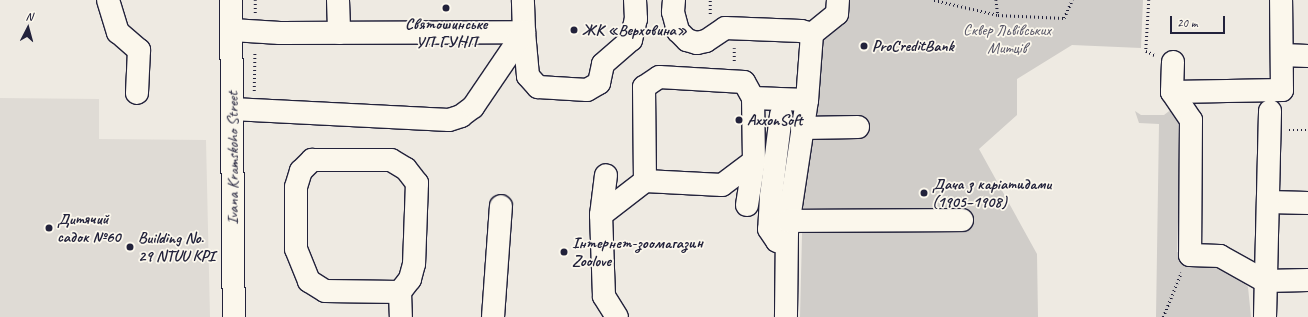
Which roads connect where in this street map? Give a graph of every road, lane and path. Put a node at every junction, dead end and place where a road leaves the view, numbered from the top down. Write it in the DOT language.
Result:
graph roads {
  1 [pos="108,0"];
  2 [pos="231,0"];
  3 [pos="338,0"];
  4 [pos="523,0"];
  5 [pos="635,0"];
  6 [pos="674,0"];
  7 [pos="838,0"];
  8 [pos="934,0"];
  9 [pos="996,0"];
  10 [pos="1072,0"];
  11 [pos="1149,0"];
  12 [pos="1281,0"];
  13 [pos="998,15"];
  14 [pos="735,28"];
  15 [pos="232,30"];
  16 [pos="524,32"];
  17 [pos="339,33"];
  18 [pos="812,34"];
  19 [pos="1282,55"];
  20 [pos="1308,56"];
  21 [pos="1173,62"];
  22 [pos="733,82"];
  23 [pos="1172,92"];
  24 [pos="137,93"];
  25 [pos="753,98"];
  26 [pos="807,100"];
  27 [pos="232,109"];
  28 [pos="1270,111"];
  29 [pos="781,115"];
  30 [pos="858,127"];
  31 [pos="802,128"];
  32 [pos="754,161"];
  33 [pos="606,175"];
  34 [pos="645,181"];
  35 [pos="1268,202"];
  36 [pos="1308,203"];
  37 [pos="747,205"];
  38 [pos="501,206"];
  39 [pos="601,215"];
  40 [pos="962,220"];
  41 [pos="788,221"];
  42 [pos="786,244"];
  43 [pos="1190,255"];
  44 [pos="1308,280"];
  45 [pos="1265,281"];
  46 [pos="400,292"];
  47 [pos="619,312"];
  48 [pos="234,317"];
  49 [pos="401,317"];
  50 [pos="493,317"];
  51 [pos="786,317"];
  52 [pos="1163,317"];
  53 [pos="1265,317"];
  1 -- 24 [label="street"];
  2 -- 15 [label="street, Ivana Kramskoho Street"];
  3 -- 17 [label="street"];
  4 -- 16 [label="street"];
  5 -- 16 [label="street"];
  6 -- 14 [label="street"];
  7 -- 18 [label="street"];
  8 -- 13 [label="path"];
  9 -- 13 [label="path"];
  10 -- 13 [label="path"];
  11 -- 21 [label="path"];
  12 -- 19 [label="street"];
  14 -- 18 [label="street"];
  14 -- 22 [label="path"];
  15 -- 17 [label="street"];
  15 -- 27 [label="street, Ivana Kramskoho Street"];
  16 -- 17 [label="street"];
  16 -- 27 [label="street"];
  18 -- 26 [label="street"];
  19 -- 20 [label="street"];
  19 -- 23 [label="street"];
  21 -- 23 [label="street"];
  22 -- 25 [label="street"];
  22 -- 34 [label="street"];
  23 -- 43 [label="street"];
  25 -- 26 [label="street"];
  25 -- 32 [label="street"];
  26 -- 31 [label="street"];
  27 -- 48 [label="street, Ivana Kramskoho Street"];
  28 -- 35 [label="street"];
  29 -- 42 [label="street"];
  30 -- 31 [label="street"];
  31 -- 41 [label="street"];
  32 -- 34 [label="street"];
  32 -- 37 [label="street"];
  33 -- 39 [label="street"];
  34 -- 39 [label="street"];
  35 -- 36 [label="street"];
  35 -- 45 [label="street"];
  38 -- 50 [label="street"];
  39 -- 47 [label="street"];
  40 -- 41 [label="street"];
  41 -- 42 [label="street"];
  42 -- 51 [label="street"];
  43 -- 45 [label="street"];
  43 -- 52 [label="path"];
  44 -- 45 [label="street"];
  45 -- 53 [label="street"];
  46 -- 46 [label="street"];
  46 -- 49 [label="street"];
}
